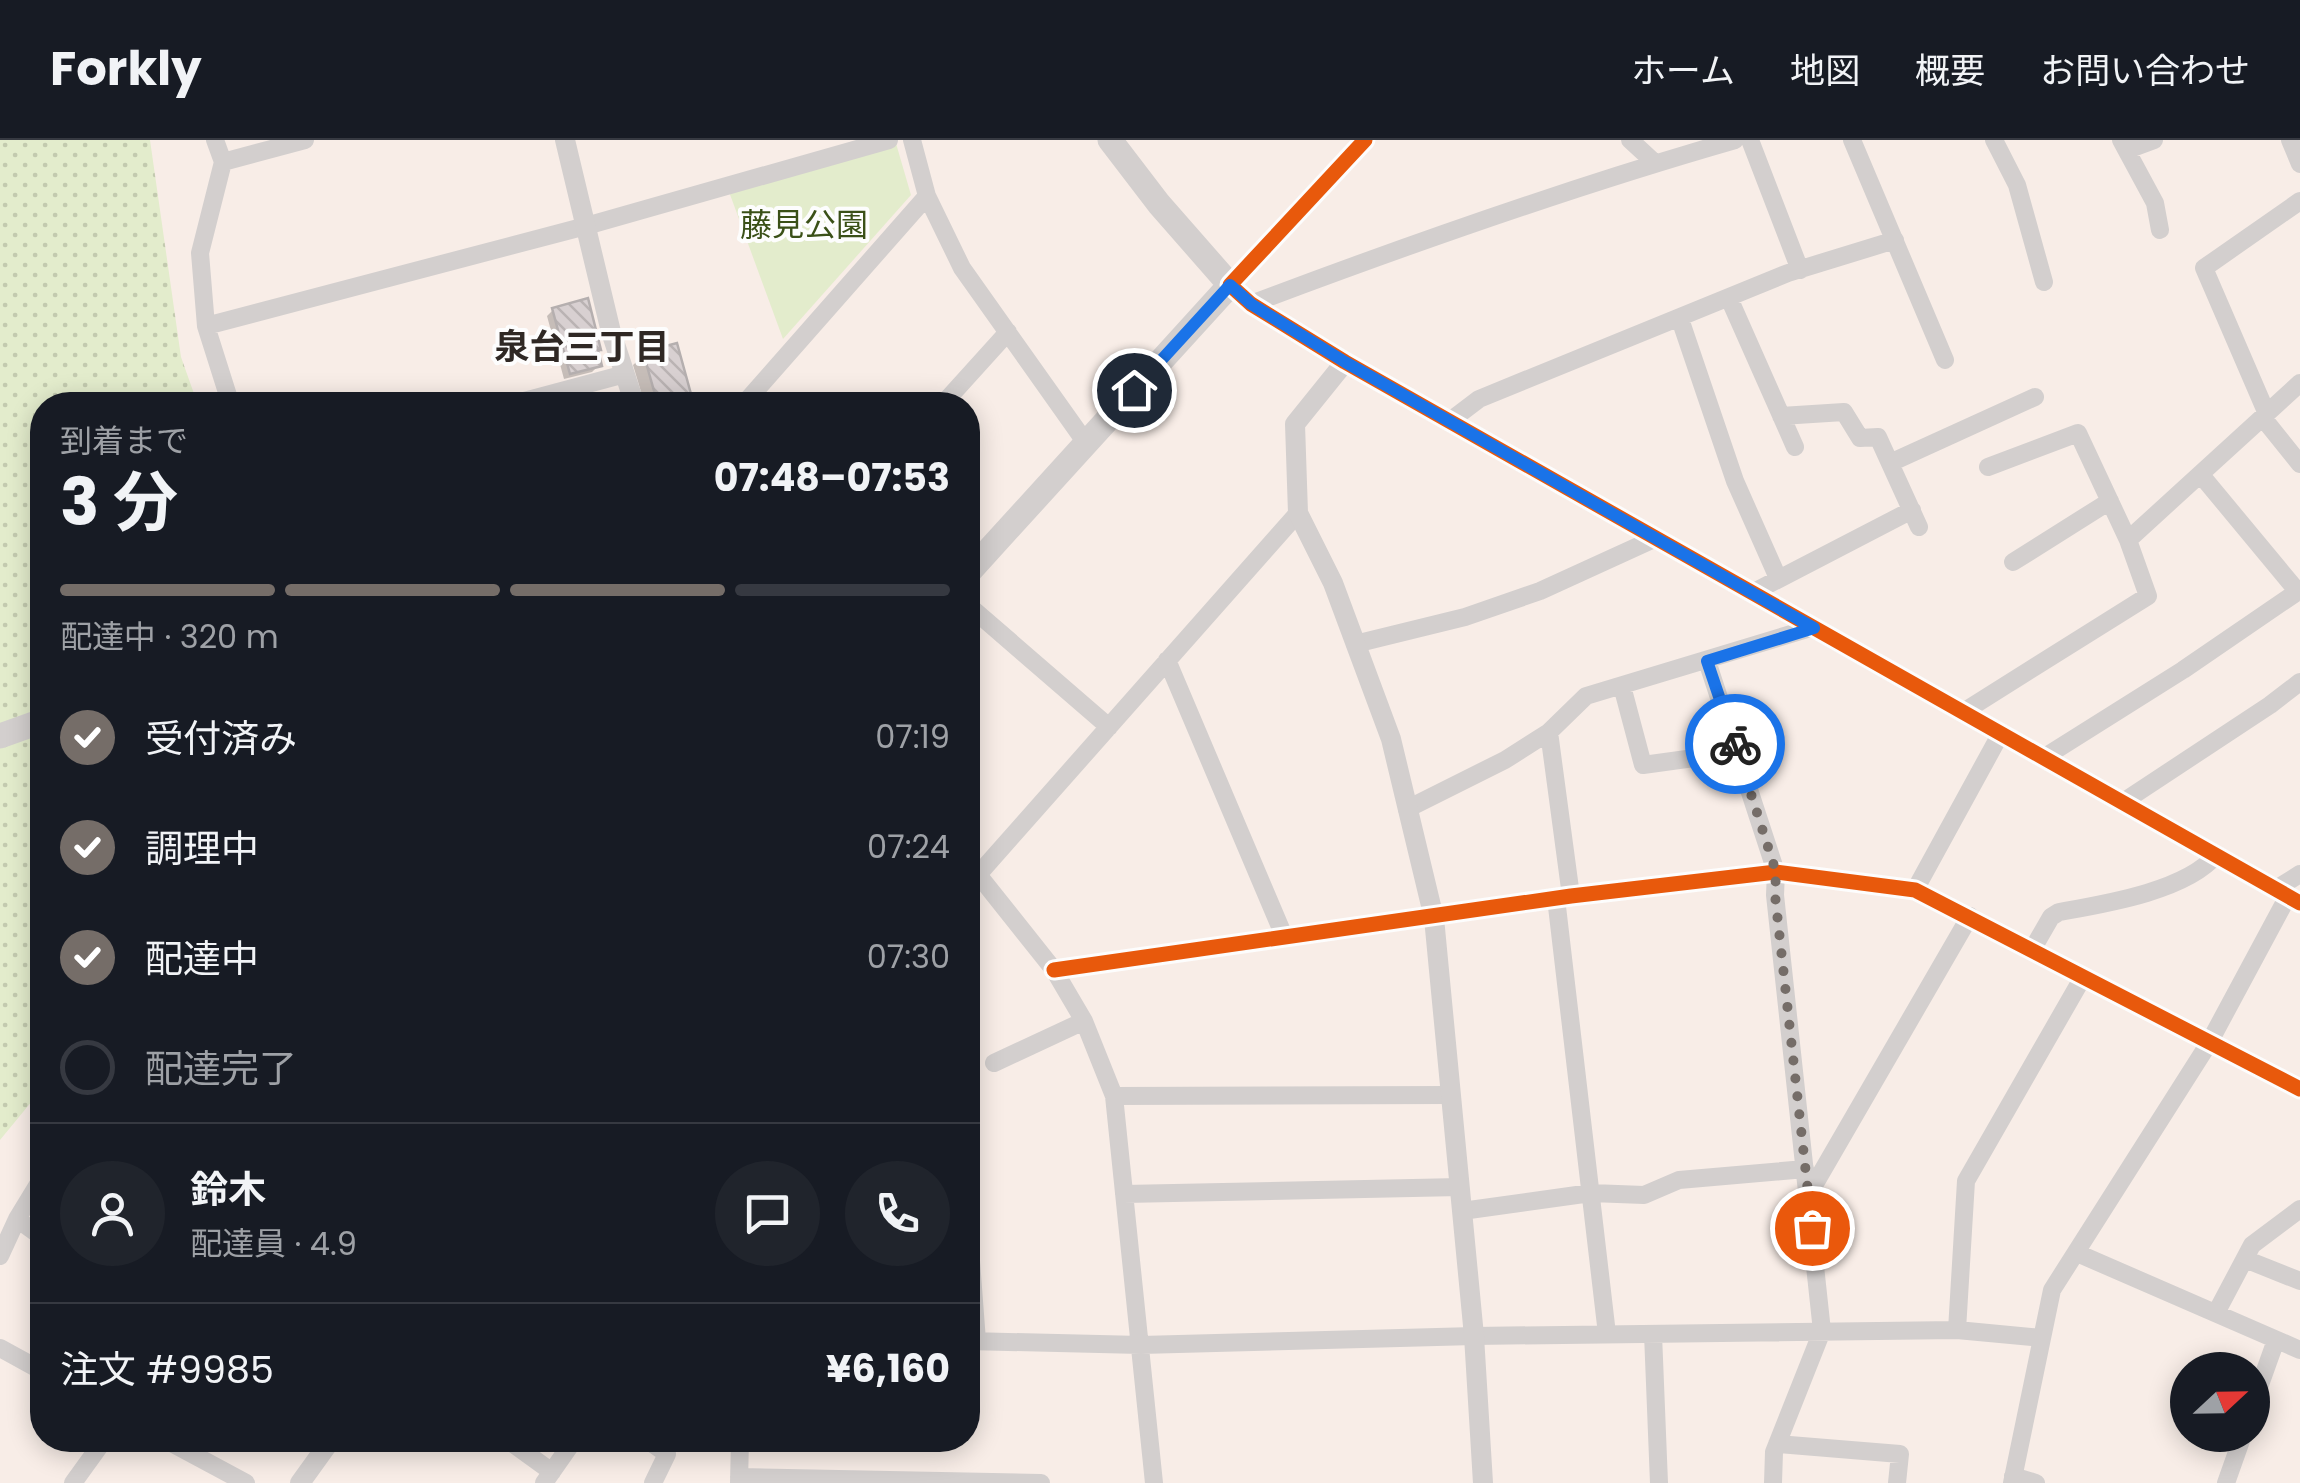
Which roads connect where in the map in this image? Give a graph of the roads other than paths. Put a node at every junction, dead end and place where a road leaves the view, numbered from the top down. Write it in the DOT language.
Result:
graph roads {
  1 [pos="216,140"];
  2 [pos="304,140"];
  3 [pos="565,140"];
  4 [pos="889,140"];
  5 [pos="912,140"];
  6 [pos="1110,140"];
  7 [pos="1365,140"];
  8 [pos="1630,140"];
  9 [pos="1734,140"];
  10 [pos="1750,140"];
  11 [pos="1852,140"];
  12 [pos="1994,140"];
  13 [pos="2154,140"];
  14 [pos="2290,140"];
  15 [pos="2124,145"];
  16 [pos="223,162"];
  17 [pos="1655,163"];
  18 [pos="2300,164"];
  19 [pos="927,196"];
  20 [pos="2300,201"];
  21 [pos="586,226"];
  22 [pos="2160,230"];
  23 [pos="1895,240"];
  24 [pos="1800,270"];
  25 [pos="2044,282"];
  26 [pos="1230,285"];
  27 [pos="1729,298"];
  28 [pos="1251,304"];
  29 [pos="1680,318"];
  30 [pos="206,326"];
  31 [pos="1008,332"];
  32 [pos="1945,360"];
  33 [pos="1345,362"];
  34 [pos="625,374"];
  35 [pos="2300,384"];
  36 [pos="227,392"];
  37 [pos="558,392"];
  38 [pos="631,392"];
  39 [pos="754,392"];
  40 [pos="954,392"];
  41 [pos="2034,396"];
  42 [pos="1781,416"];
  43 [pos="2265,416"];
  44 [pos="1450,421"];
  45 [pos="1086,443"];
  46 [pos="1794,447"];
  47 [pos="1890,463"];
  48 [pos="2300,464"];
  49 [pos="1988,467"];
  50 [pos="2201,475"];
  51 [pos="2110,501"];
  52 [pos="1298,514"];
  53 [pos="1656,538"];
  54 [pos="2128,540"];
  55 [pos="980,560"];
  56 [pos="2013,562"];
  57 [pos="1778,578"];
  58 [pos="2299,591"];
  59 [pos="1752,593"];
  60 [pos="980,615"];
  61 [pos="1814,628"];
  62 [pos="1355,644"];
  63 [pos="1167,660"];
  64 [pos="1707,661"];
  65 [pos="2300,682"];
  66 [pos="1622,686"];
  67 [pos="1963,712"];
  68 [pos="30,725"];
  69 [pos="1110,727"];
  70 [pos="1549,732"];
  71 [pos="2001,734"];
  72 [pos="0,736"];
  73 [pos="1738,752"];
  74 [pos="2043,758"];
  75 [pos="2123,802"];
  76 [pos="1408,809"];
  77 [pos="2216,856"];
  78 [pos="980,864"];
  79 [pos="1776,872"];
  80 [pos="2300,874"];
  81 [pos="980,884"];
  82 [pos="1915,890"];
  83 [pos="2288,896"];
  84 [pos="1564,897"];
  85 [pos="1970,916"];
  86 [pos="1434,918"];
  87 [pos="1284,936"];
  88 [pos="2032,950"];
  89 [pos="1054,970"];
  90 [pos="2083,977"];
  91 [pos="1084,1021"];
  92 [pos="2209,1043"];
  93 [pos="994,1062"];
  94 [pos="2300,1089"];
  95 [pos="1451,1095"];
  96 [pos="1114,1096"];
  97 [pos="1805,1168"];
  98 [pos="1460,1187"];
  99 [pos="1590,1192"];
  100 [pos="1124,1194"];
  101 [pos="1809,1194"];
  102 [pos="30,1198"];
  103 [pos="2300,1208"];
  104 [pos="1462,1211"];
  105 [pos="17,1220"];
  106 [pos="30,1229"];
  107 [pos="2077,1252"];
  108 [pos="0,1256"];
  109 [pos="2244,1259"];
  110 [pos="2300,1281"];
  111 [pos="2216,1313"];
  112 [pos="1957,1330"];
  113 [pos="1822,1331"];
  114 [pos="1607,1334"];
  115 [pos="1653,1334"];
  116 [pos="1474,1336"];
  117 [pos="2041,1338"];
  118 [pos="2276,1340"];
  119 [pos="980,1341"];
  120 [pos="1141,1345"];
  121 [pos="0,1348"];
  122 [pos="2300,1350"];
  123 [pos="2270,1357"];
  124 [pos="30,1365"];
  125 [pos="1778,1444"];
  126 [pos="95,1452"];
  127 [pos="188,1452"];
  128 [pos="322,1452"];
  129 [pos="521,1452"];
  130 [pos="566,1452"];
  131 [pos="664,1452"];
  132 [pos="740,1452"];
  133 [pos="2237,1452"];
  134 [pos="548,1478"];
  135 [pos="2013,1479"];
  136 [pos="739,1480"];
  137 [pos="73,1483"];
  138 [pos="246,1483"];
  139 [pos="300,1483"];
  140 [pos="653,1483"];
  141 [pos="1040,1483"];
  142 [pos="1154,1483"];
  143 [pos="1483,1483"];
  144 [pos="1659,1483"];
  145 [pos="1773,1483"];
  146 [pos="1897,1483"];
  147 [pos="2036,1483"];
  148 [pos="2226,1483"];
  1 -- 16 [label="street"];
  2 -- 16 [label="street"];
  3 -- 21 [label="street"];
  4 -- 21 [label="street"];
  5 -- 19 [label="street"];
  6 -- 26 [label="main road"];
  7 -- 26 [label="street"];
  8 -- 17 [label="street"];
  9 -- 17 [label="street"];
  10 -- 24 [label="street"];
  11 -- 23 [label="street"];
  12 -- 25 [label="street"];
  13 -- 15 [label="street"];
  14 -- 18 [label="street"];
  15 -- 22 [label="street"];
  16 -- 30 [label="street"];
  17 -- 28 [label="street"];
  19 -- 31 [label="street"];
  19 -- 39 [label="street"];
  20 -- 43 [label="street"];
  21 -- 30 [label="street"];
  21 -- 34 [label="street"];
  23 -- 24 [label="street"];
  23 -- 32 [label="street"];
  24 -- 27 [label="street"];
  26 -- 28 [label="street"];
  26 -- 45 [label="main road"];
  27 -- 29 [label="street"];
  27 -- 42 [label="street"];
  28 -- 33 [label="street"];
  29 -- 44 [label="street"];
  29 -- 57 [label="street"];
  30 -- 36 [label="street"];
  31 -- 40 [label="street"];
  31 -- 45 [label="street"];
  33 -- 44 [label="street"];
  33 -- 52 [label="street"];
  34 -- 37 [label="street"];
  34 -- 38 [label="street"];
  35 -- 43 [label="street"];
  41 -- 47 [label="street"];
  42 -- 46 [label="street"];
  42 -- 47 [label="street"];
  43 -- 48 [label="street"];
  43 -- 50 [label="street"];
  44 -- 53 [label="street"];
  45 -- 55 [label="main road"];
  47 -- 57 [label="street"];
  49 -- 51 [label="street"];
  50 -- 54 [label="street"];
  50 -- 58 [label="street"];
  51 -- 54 [label="street"];
  51 -- 56 [label="street"];
  52 -- 62 [label="street"];
  52 -- 63 [label="street"];
  53 -- 59 [label="street"];
  53 -- 62 [label="street"];
  54 -- 67 [label="street"];
  57 -- 59 [label="street"];
  58 -- 74 [label="street"];
  59 -- 61 [label="street"];
  60 -- 69 [label="street"];
  61 -- 64 [label="street"];
  61 -- 67 [label="street"];
  62 -- 76 [label="street"];
  63 -- 69 [label="street"];
  63 -- 87 [label="street"];
  64 -- 66 [label="street"];
  64 -- 73 [label="street"];
  65 -- 75 [label="street"];
  66 -- 70 [label="street"];
  66 -- 73 [label="street"];
  67 -- 71 [label="street"];
  68 -- 72 [label="main road"];
  69 -- 78 [label="street"];
  70 -- 76 [label="street"];
  70 -- 84 [label="street"];
  71 -- 74 [label="street"];
  71 -- 82 [label="street"];
  73 -- 79 [label="street"];
  74 -- 75 [label="street"];
  75 -- 77 [label="street"];
  76 -- 86 [label="street"];
  77 -- 83 [label="street"];
  77 -- 88 [label="street"];
  79 -- 82 [label="street"];
  79 -- 84 [label="street"];
  79 -- 97 [label="street"];
  80 -- 83 [label="street"];
  81 -- 89 [label="street"];
  82 -- 85 [label="street"];
  83 -- 92 [label="street"];
  84 -- 86 [label="street"];
  84 -- 99 [label="street"];
  85 -- 88 [label="street"];
  85 -- 101 [label="street"];
  86 -- 87 [label="street"];
  86 -- 95 [label="street"];
  87 -- 89 [label="street"];
  88 -- 90 [label="street"];
  89 -- 91 [label="street"];
  90 -- 92 [label="street"];
  90 -- 112 [label="street"];
  91 -- 93 [label="street"];
  91 -- 96 [label="street"];
  92 -- 94 [label="street"];
  92 -- 107 [label="street"];
  95 -- 96 [label="street"];
  95 -- 98 [label="street"];
  96 -- 100 [label="street"];
  97 -- 99 [label="street"];
  97 -- 101 [label="street"];
  98 -- 100 [label="street"];
  98 -- 104 [label="street"];
  99 -- 104 [label="street"];
  99 -- 114 [label="street"];
  100 -- 120 [label="street"];
  101 -- 113 [label="street"];
  102 -- 105 [label="street"];
  103 -- 109 [label="street"];
  104 -- 116 [label="street"];
  105 -- 106 [label="street"];
  105 -- 108 [label="street"];
  107 -- 111 [label="street"];
  107 -- 117 [label="street"];
  109 -- 110 [label="street"];
  109 -- 111 [label="street"];
  111 -- 118 [label="street"];
  112 -- 113 [label="street"];
  112 -- 117 [label="street"];
  113 -- 115 [label="street"];
  113 -- 125 [label="street"];
  114 -- 115 [label="street"];
  114 -- 116 [label="street"];
  115 -- 144 [label="street"];
  116 -- 120 [label="street"];
  116 -- 143 [label="street"];
  117 -- 135 [label="street"];
  118 -- 122 [label="street"];
  118 -- 123 [label="street"];
  119 -- 120 [label="street"];
  120 -- 142 [label="street"];
  121 -- 124 [label="street"];
  125 -- 145 [label="street"];
  125 -- 146 [label="street"];
  126 -- 137 [label="street"];
  127 -- 138 [label="street"];
  128 -- 139 [label="street"];
  129 -- 134 [label="street"];
  130 -- 134 [label="street"];
  131 -- 140 [label="street"];
  132 -- 136 [label="street"];
  133 -- 148 [label="street"];
  135 -- 147 [label="street"];
  136 -- 141 [label="street"];
}
